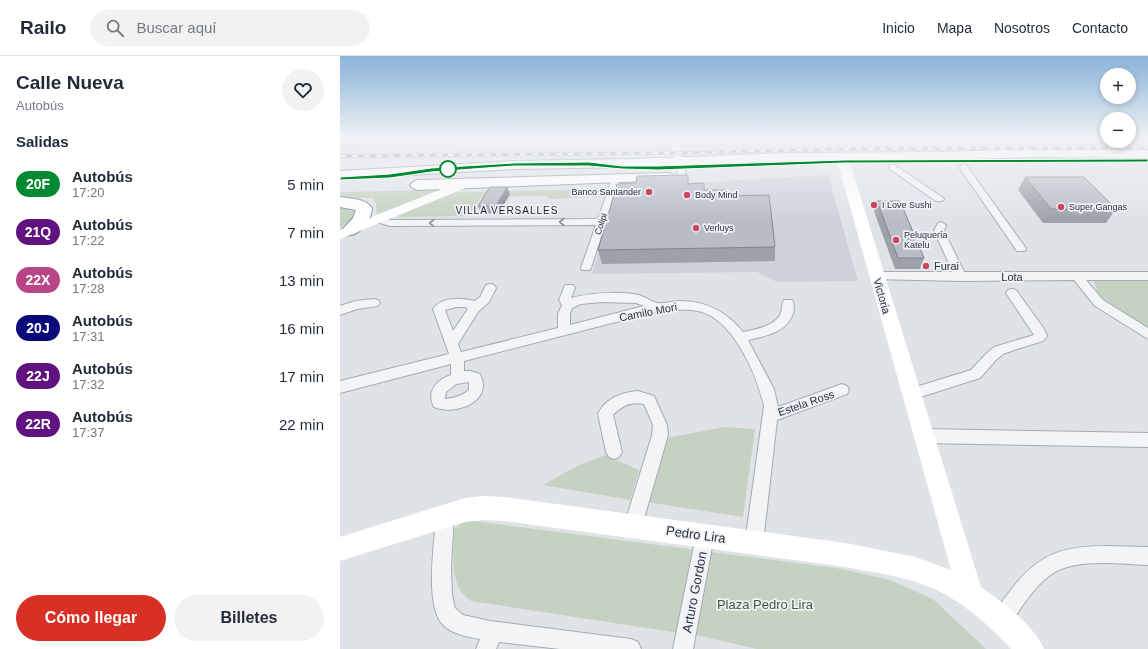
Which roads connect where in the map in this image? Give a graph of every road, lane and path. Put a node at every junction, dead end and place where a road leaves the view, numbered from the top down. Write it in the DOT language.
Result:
graph roads {
  1 [pos="340,166"];
  2 [pos="355,166"];
  3 [pos="508,166"];
  4 [pos="679,166"];
  5 [pos="810,166"];
  6 [pos="844,166"];
  7 [pos="880,166"];
  8 [pos="893,167"];
  9 [pos="963,167"];
  10 [pos="1148,167"];
  11 [pos="682,176"];
  12 [pos="616,179"];
  13 [pos="341,184"];
  14 [pos="464,184"];
  15 [pos="939,199"];
  16 [pos="340,202"];
  17 [pos="379,219"];
  18 [pos="602,222"];
  19 [pos="941,225"];
  20 [pos="345,233"];
  21 [pos="1021,249"];
  22 [pos="586,268"];
  23 [pos="876,276"];
  24 [pos="1077,276"];
  25 [pos="1148,276"];
  26 [pos="961,277"];
  27 [pos="490,288"];
  28 [pos="569,288"];
  29 [pos="1012,293"];
  30 [pos="374,303"];
  31 [pos="788,303"];
  32 [pos="568,305"];
  33 [pos="655,308"];
  34 [pos="474,309"];
  35 [pos="340,311"];
  36 [pos="566,330"];
  37 [pos="1148,334"];
  38 [pos="740,338"];
  39 [pos="453,342"];
  40 [pos="457,358"];
  41 [pos="458,379"];
  42 [pos="340,387"];
  43 [pos="842,390"];
  44 [pos="911,394"];
  45 [pos="770,416"];
  46 [pos="923,436"];
  47 [pos="1148,440"];
  48 [pos="614,452"];
  49 [pos="445,516"];
  50 [pos="633,526"];
  51 [pos="705,536"];
  52 [pos="754,543"];
  53 [pos="340,549"];
  54 [pos="1148,556"];
  55 [pos="971,596"];
  56 [pos="1001,619"];
  57 [pos="490,640"];
  58 [pos="631,649"];
  59 [pos="683,649"];
  60 [pos="1030,649"];
  1 -- 2 [label="highway"];
  3 -- 13 [label="highway"];
  4 -- 11 [label="street"];
  5 -- 11 [label="highway"];
  6 -- 23 [label="street, Victoria"];
  7 -- 8 [label="highway"];
  8 -- 9 [label="highway"];
  8 -- 15 [label="street"];
  9 -- 10 [label="highway"];
  9 -- 21 [label="street"];
  11 -- 12 [label="highway"];
  12 -- 14 [label="highway"];
  12 -- 18 [label="street, Colipi"];
  13 -- 14 [label="highway"];
  14 -- 17 [label="street"];
  16 -- 20 [label="highway"];
  18 -- 17 [label="street, one-way"];
  17 -- 20 [label="street"];
  18 -- 22 [label="street, Colipi"];
  19 -- 26 [label="street"];
  23 -- 26 [label="street, Lota"];
  23 -- 44 [label="street, Victoria"];
  24 -- 25 [label="street, Lota"];
  24 -- 26 [label="street, Lota"];
  24 -- 37 [label="street"];
  27 -- 34 [label="street"];
  28 -- 32 [label="street"];
  29 -- 44 [label="street"];
  30 -- 35 [label="street"];
  31 -- 38 [label="street"];
  32 -- 33 [label="street"];
  32 -- 36 [label="street"];
  33 -- 36 [label="street, Camilo Mori"];
  33 -- 38 [label="street, Camilo Mori"];
  34 -- 39 [label="street"];
  34 -- 39 [label="street"];
  36 -- 40 [label="street, Camilo Mori"];
  38 -- 45 [label="street, Camilo Mori"];
  39 -- 40 [label="street"];
  40 -- 41 [label="street"];
  40 -- 42 [label="street, Camilo Mori"];
  43 -- 45 [label="street, Estela Ross"];
  44 -- 46 [label="street, Victoria"];
  45 -- 52 [label="street, Camilo Mori"];
  46 -- 47 [label="street"];
  46 -- 55 [label="street, Victoria"];
  48 -- 50 [label="street"];
  49 -- 50 [label="street, Pedro Lira"];
  49 -- 53 [label="street, Pedro Lira"];
  49 -- 57 [label="street"];
  50 -- 51 [label="street, Pedro Lira"];
  51 -- 52 [label="street, Pedro Lira"];
  51 -- 59 [label="street, Arturo Gordon"];
  52 -- 55 [label="street, Pedro Lira"];
  54 -- 56 [label="street"];
  55 -- 56 [label="street, Pedro Lira"];
  56 -- 60 [label="street, Pedro Lira"];
  57 -- 58 [label="street"];
}
